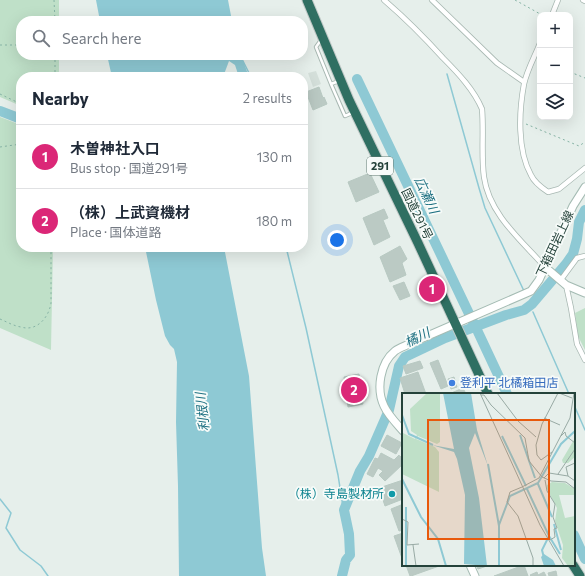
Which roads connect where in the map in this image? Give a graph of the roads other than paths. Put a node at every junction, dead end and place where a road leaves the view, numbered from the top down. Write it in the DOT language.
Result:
graph roads {
  1 [pos="307,0"];
  2 [pos="384,0"];
  3 [pos="432,0"];
  4 [pos="558,0"];
  5 [pos="553,12"];
  6 [pos="323,38"];
  7 [pos="538,48"];
  8 [pos="340,80"];
  9 [pos="524,82"];
  10 [pos="331,84"];
  11 [pos="354,112"];
  12 [pos="585,168"];
  13 [pos="585,187"];
  14 [pos="585,256"];
  15 [pos="546,267"];
  16 [pos="562,282"];
  17 [pos="585,293"];
  18 [pos="457,326"];
  19 [pos="585,360"];
  20 [pos="488,393"];
  21 [pos="402,430"];
  22 [pos="470,566"];
  23 [pos="574,566"];
  24 [pos="579,575"];
  25 [pos="475,576"];
  1 -- 6 [label="highway, 国道291号 / 291"];
  2 -- 15 [label="street"];
  3 -- 9 [label="street"];
  4 -- 5 [label="street"];
  6 -- 8 [label="highway, 国道291号 / 291"];
  6 -- 10 [label="lane"];
  7 -- 9 [label="street"];
  8 -- 10 [label="lane"];
  8 -- 11 [label="highway, 国道291号 / 291"];
  9 -- 12 [label="street"];
  10 -- 11 [label="lane"];
  11 -- 18 [label="highway, 国道291号 / 291"];
  13 -- 15 [label="street, 下箱田岩上線"];
  14 -- 16 [label="street"];
  15 -- 16 [label="street"];
  15 -- 18 [label="street, 下箱田岩上線"];
  16 -- 17 [label="street"];
  16 -- 19 [label="street"];
  18 -- 20 [label="highway, 国道291号 / 291"];
  18 -- 21 [label="street"];
  22 -- 25 [label="street"];
  23 -- 24 [label="highway"];
}
